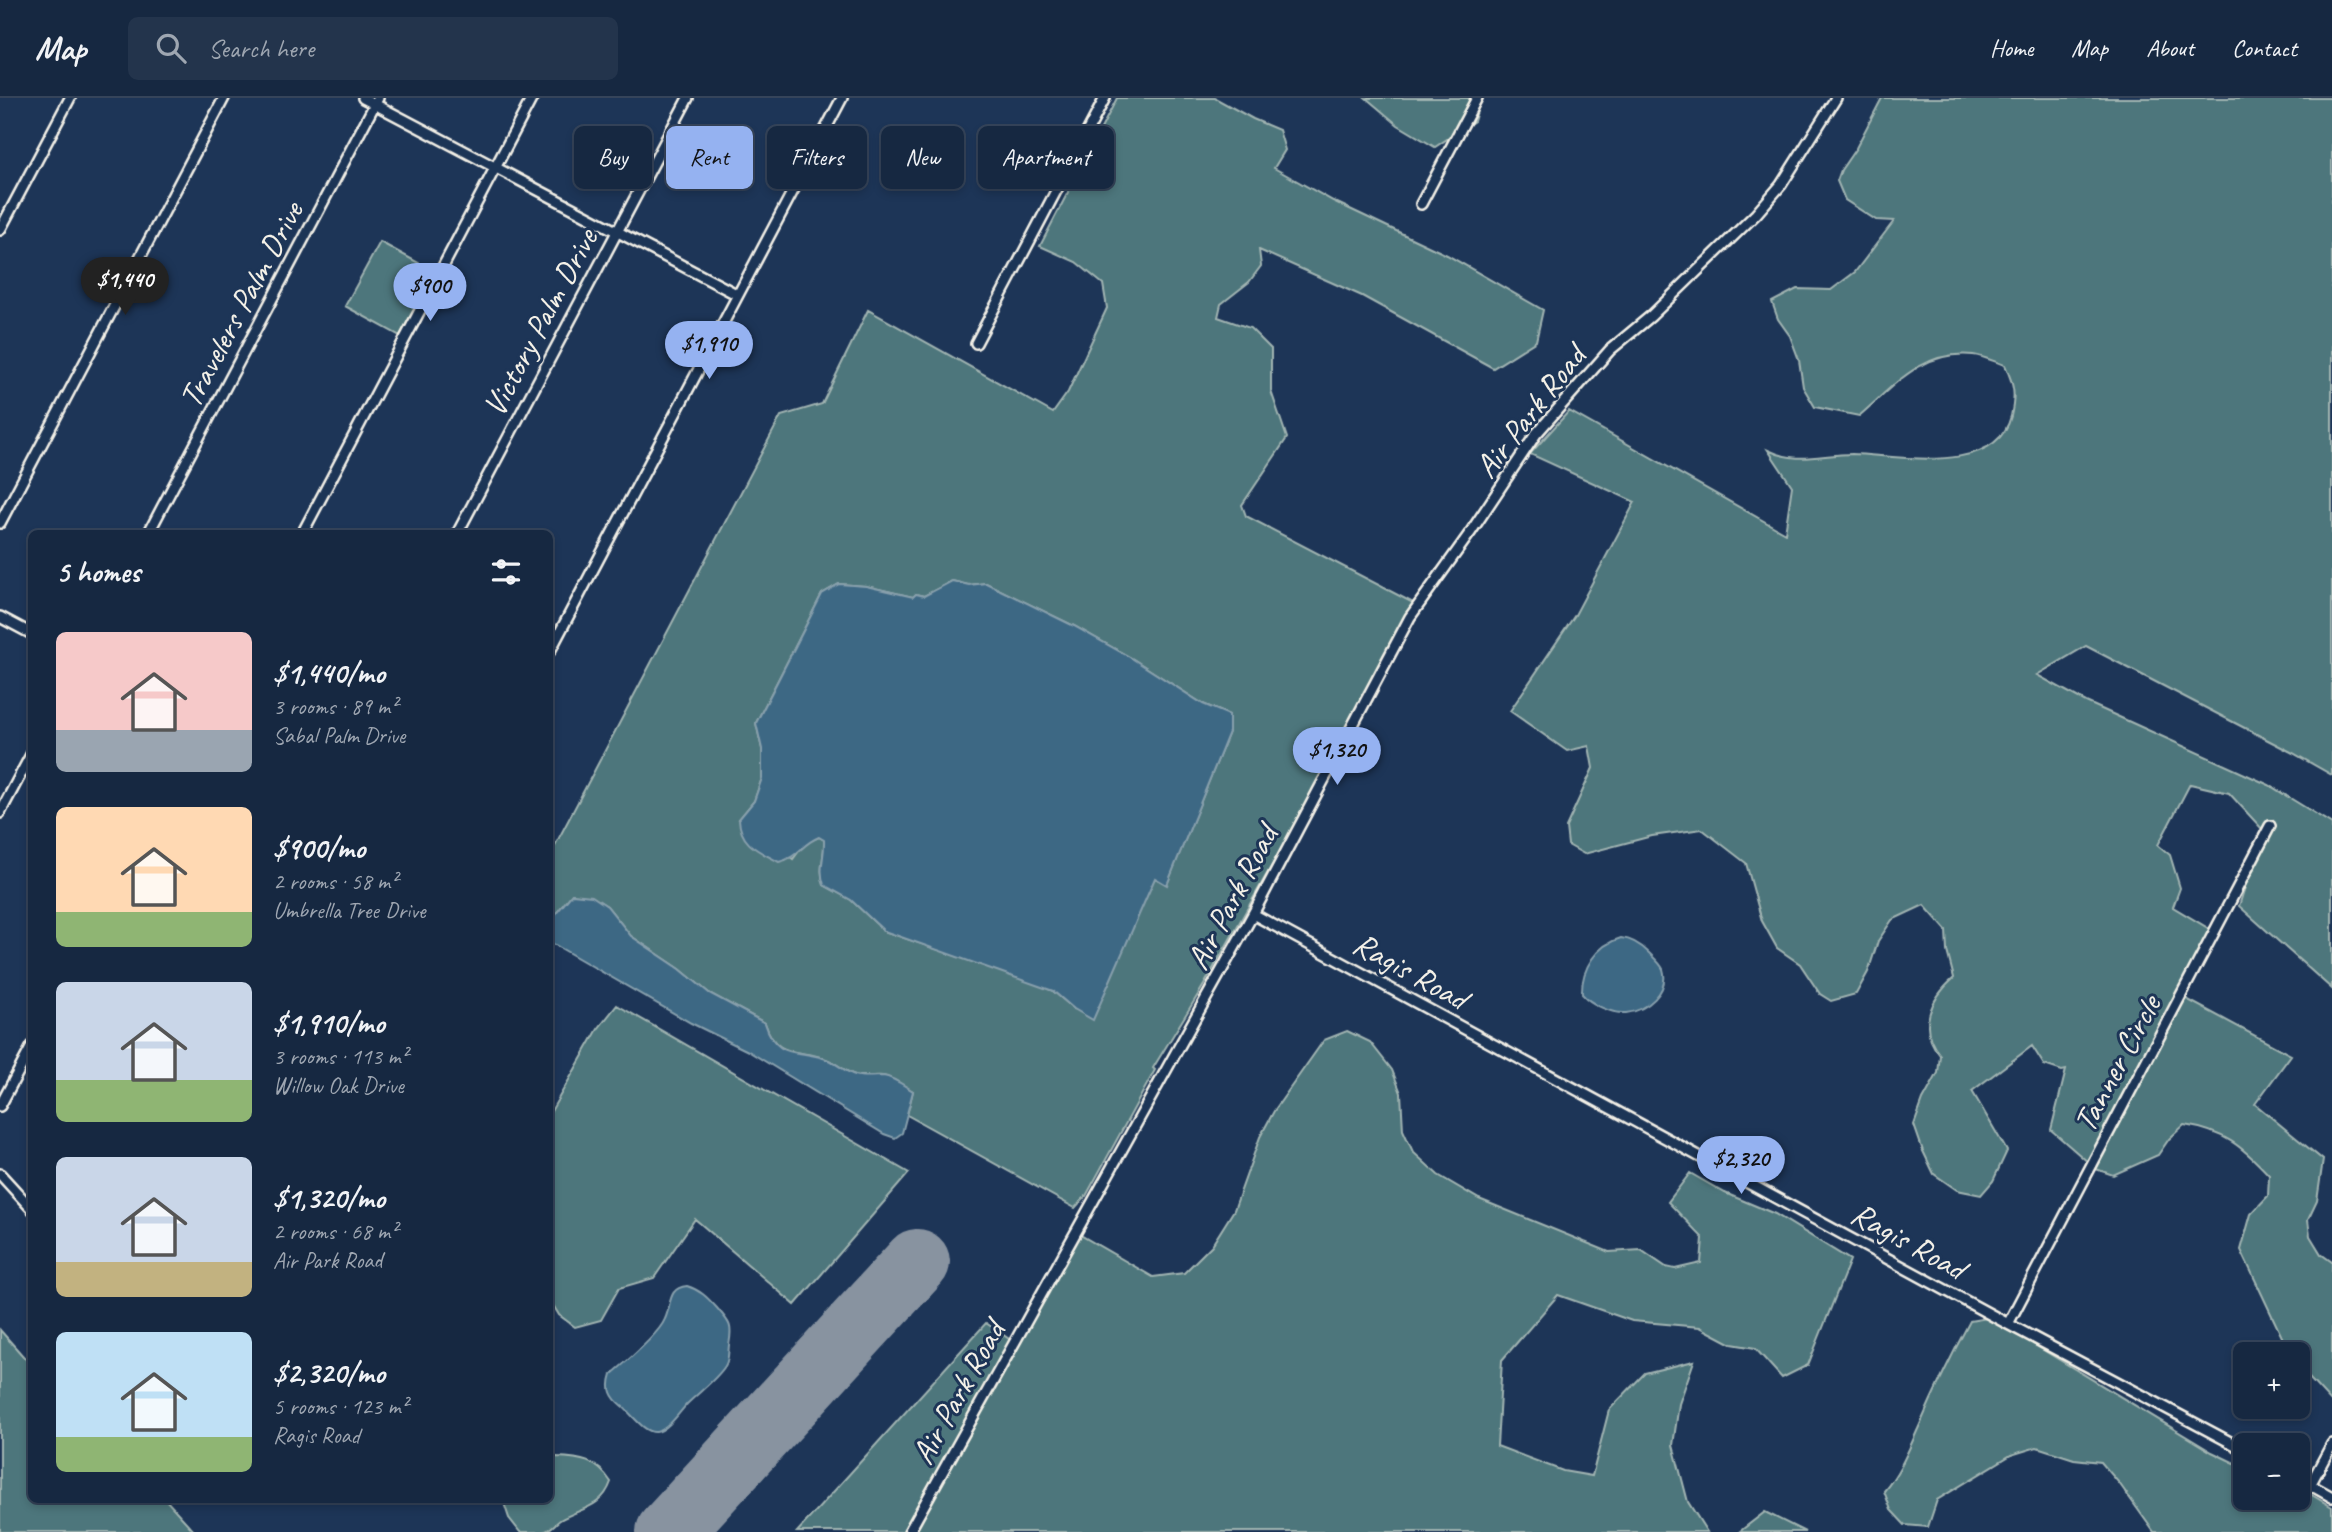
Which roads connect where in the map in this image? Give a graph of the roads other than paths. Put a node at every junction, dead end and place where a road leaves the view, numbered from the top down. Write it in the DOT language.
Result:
graph roads {
  1 [pos="70,98"];
  2 [pos="224,98"];
  3 [pos="363,98"];
  4 [pos="533,98"];
  5 [pos="688,98"];
  6 [pos="842,98"];
  7 [pos="1105,98"];
  8 [pos="1477,98"];
  9 [pos="1836,98"];
  10 [pos="377,101"];
  11 [pos="496,168"];
  12 [pos="1421,204"];
  13 [pos="0,230"];
  14 [pos="617,231"];
  15 [pos="738,295"];
  16 [pos="976,343"];
  17 [pos="0,523"];
  18 [pos="150,530"];
  19 [pos="304,530"];
  20 [pos="459,530"];
  21 [pos="0,618"];
  22 [pos="28,632"];
  23 [pos="553,645"];
  24 [pos="28,760"];
  25 [pos="0,813"];
  26 [pos="2270,826"];
  27 [pos="1253,914"];
  28 [pos="28,1054"];
  29 [pos="0,1106"];
  30 [pos="0,1174"];
  31 [pos="28,1205"];
  32 [pos="2008,1324"];
  33 [pos="2233,1444"];
  34 [pos="2332,1444"];
  35 [pos="2310,1485"];
  36 [pos="2332,1497"];
  37 [pos="909,1532"];
  1 -- 13 [label="street"];
  2 -- 17 [label="street"];
  3 -- 10 [label="street"];
  4 -- 11 [label="street"];
  5 -- 14 [label="street, Victory Palm Drive"];
  6 -- 15 [label="street"];
  7 -- 16 [label="street"];
  8 -- 12 [label="street"];
  9 -- 27 [label="street, Air Park Road"];
  10 -- 11 [label="street"];
  10 -- 18 [label="street, Travelers Palm Drive"];
  11 -- 14 [label="street"];
  11 -- 19 [label="street"];
  14 -- 15 [label="street"];
  14 -- 20 [label="street, Victory Palm Drive"];
  15 -- 23 [label="street"];
  21 -- 22 [label="street"];
  24 -- 25 [label="street"];
  26 -- 32 [label="street, Tanner Circle"];
  27 -- 32 [label="street, Ragis Road"];
  27 -- 37 [label="street, Air Park Road"];
  28 -- 29 [label="street"];
  30 -- 31 [label="street"];
  32 -- 33 [label="street, Ragis Road"];
  34 -- 35 [label="street"];
  35 -- 36 [label="street"];
}
